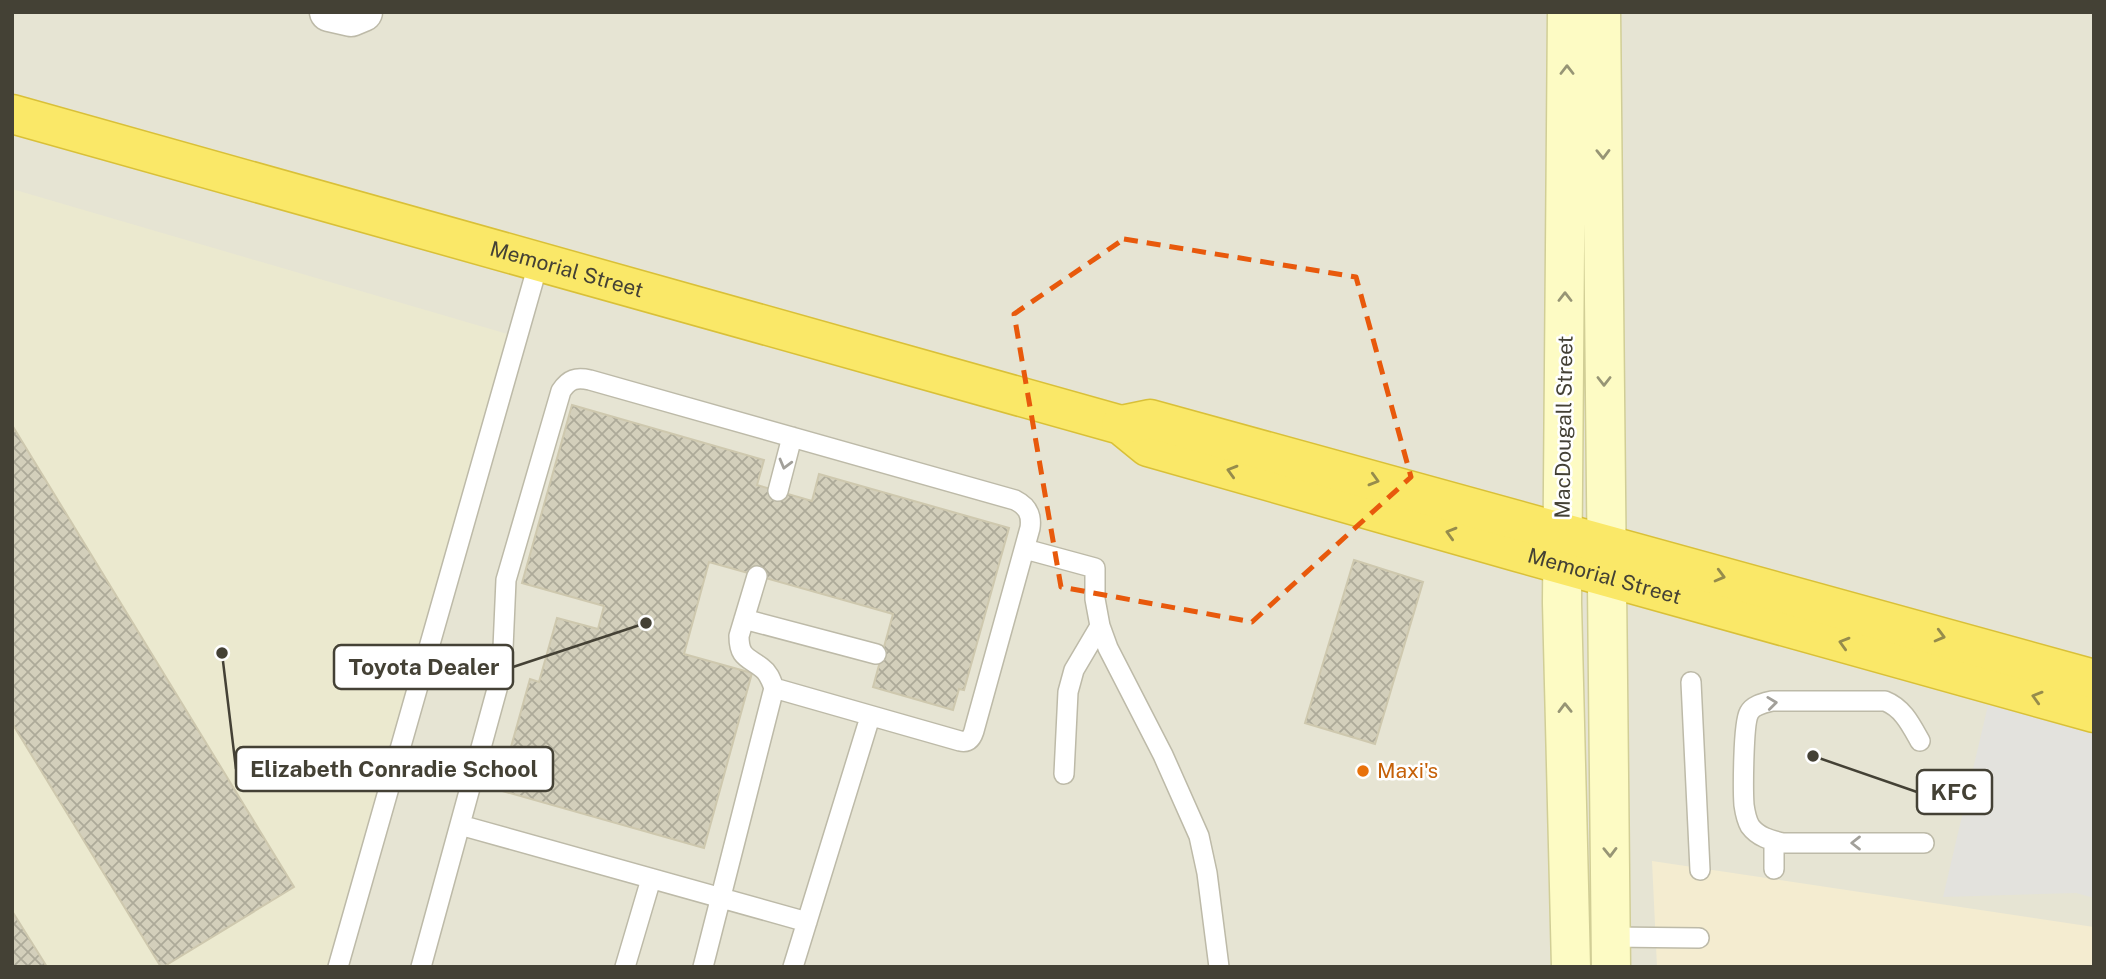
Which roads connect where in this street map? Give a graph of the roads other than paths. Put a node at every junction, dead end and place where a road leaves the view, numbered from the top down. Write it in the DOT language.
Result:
graph roads {
  1 [pos="329,12"];
  2 [pos="363,12"];
  3 [pos="1567,12"];
  4 [pos="1601,12"];
  5 [pos="12,114"];
  6 [pos="539,261"];
  7 [pos="792,437"];
  8 [pos="778,491"];
  9 [pos="1563,549"];
  10 [pos="1025,550"];
  11 [pos="1605,561"];
  12 [pos="757,576"];
  13 [pos="744,620"];
  14 [pos="1100,626"];
  15 [pos="876,654"];
  16 [pos="2094,679"];
  17 [pos="1691,682"];
  18 [pos="774,688"];
  19 [pos="2094,713"];
  20 [pos="870,717"];
  21 [pos="1920,741"];
  22 [pos="1065,774"];
  23 [pos="460,825"];
  24 [pos="1774,841"];
  25 [pos="1924,843"];
  26 [pos="1774,869"];
  27 [pos="1700,870"];
  28 [pos="651,879"];
  29 [pos="722,898"];
  30 [pos="807,922"];
  31 [pos="1699,938"];
  32 [pos="1611,952"];
  33 [pos="338,967"];
  34 [pos="421,967"];
  35 [pos="625,967"];
  36 [pos="704,967"];
  37 [pos="793,967"];
  38 [pos="1219,967"];
  39 [pos="1572,967"];
  1 -- 2 [label="street"];
  9 -- 3 [label="street, MacDougall Street, one-way"];
  4 -- 11 [label="street, MacDougall Street, one-way"];
  5 -- 6 [label="highway, Memorial Street"];
  6 -- 9 [label="highway, Memorial Street"];
  6 -- 33 [label="lane"];
  7 -- 8 [label="lane, one-way"];
  7 -- 10 [label="lane"];
  7 -- 23 [label="lane"];
  9 -- 11 [label="highway, Memorial Street"];
  39 -- 9 [label="street, MacDougall Street, one-way"];
  10 -- 14 [label="lane"];
  10 -- 20 [label="lane"];
  11 -- 16 [label="highway, Memorial Street, one-way"];
  19 -- 11 [label="highway, Memorial Street, one-way"];
  11 -- 32 [label="street, MacDougall Street, one-way"];
  12 -- 13 [label="lane"];
  13 -- 15 [label="lane"];
  13 -- 18 [label="lane"];
  14 -- 22 [label="lane"];
  14 -- 38 [label="lane"];
  17 -- 27 [label="lane"];
  18 -- 20 [label="lane"];
  18 -- 29 [label="lane"];
  20 -- 30 [label="lane"];
  24 -- 21 [label="lane, one-way"];
  23 -- 28 [label="lane"];
  23 -- 34 [label="lane"];
  25 -- 24 [label="lane, one-way"];
  24 -- 26 [label="lane"];
  28 -- 29 [label="lane"];
  28 -- 35 [label="lane"];
  29 -- 30 [label="lane"];
  29 -- 36 [label="lane"];
  30 -- 37 [label="lane"];
  31 -- 32 [label="lane"];
}
